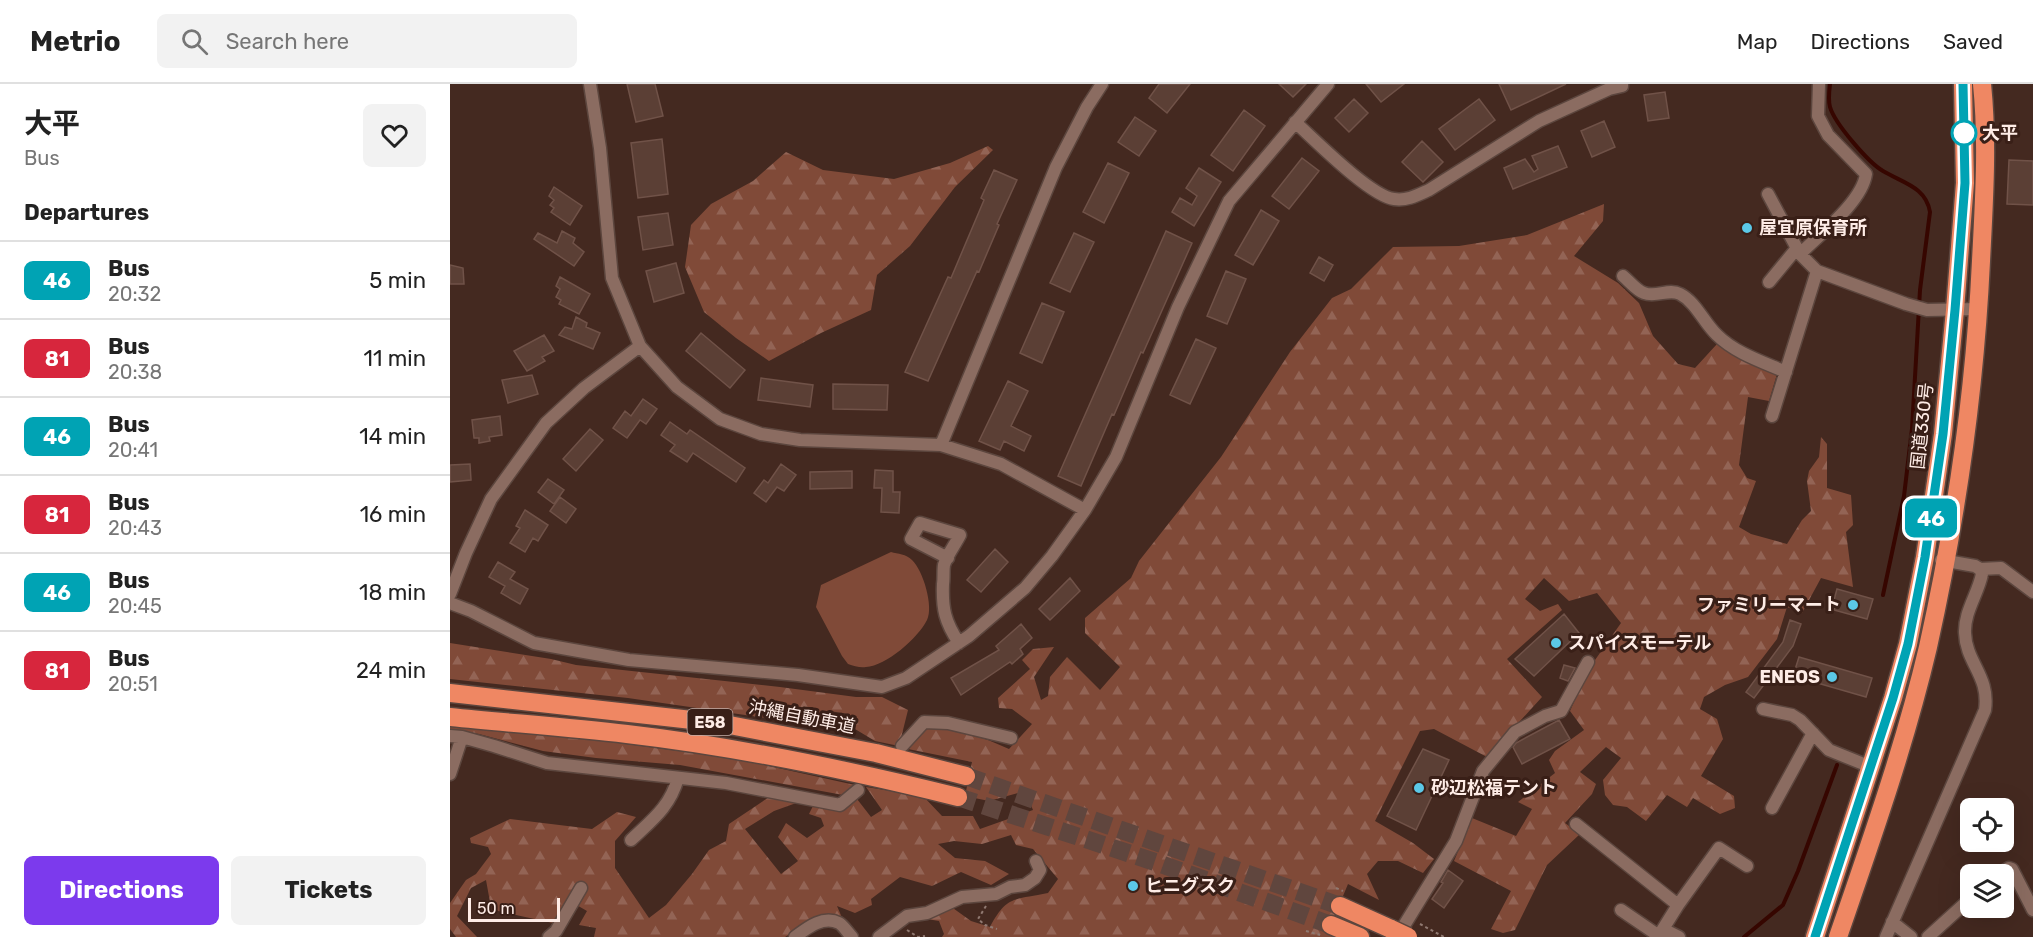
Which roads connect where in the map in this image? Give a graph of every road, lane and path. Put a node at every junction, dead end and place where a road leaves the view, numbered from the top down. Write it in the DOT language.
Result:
graph roads {
  1 [pos="590,84"];
  2 [pos="1102,84"];
  3 [pos="1328,84"];
  4 [pos="1622,84"];
  5 [pos="1819,84"];
  6 [pos="1963,84"];
  7 [pos="1982,84"];
  8 [pos="1295,122"];
  9 [pos="1768,194"];
  10 [pos="1798,251"];
  11 [pos="1817,271"];
  12 [pos="1623,276"];
  13 [pos="1769,282"];
  14 [pos="1979,309"];
  15 [pos="1955,310"];
  16 [pos="640,346"];
  17 [pos="1785,372"];
  18 [pos="1772,416"];
  19 [pos="941,445"];
  20 [pos="1085,510"];
  21 [pos="1925,557"];
  22 [pos="948,558"];
  23 [pos="1946,560"];
  24 [pos="1980,569"];
  25 [pos="2033,592"];
  26 [pos="450,594"];
  27 [pos="450,603"];
  28 [pos="959,643"];
  29 [pos="1588,662"];
  30 [pos="450,693"];
  31 [pos="1763,709"];
  32 [pos="450,717"];
  33 [pos="1813,733"];
  34 [pos="456,737"];
  35 [pos="1011,738"];
  36 [pos="902,746"];
  37 [pos="1871,767"];
  38 [pos="450,774"];
  39 [pos="966,776"];
  40 [pos="678,778"];
  41 [pos="858,790"];
  42 [pos="958,797"];
  43 [pos="1772,808"];
  44 [pos="1576,824"];
  45 [pos="631,840"];
  46 [pos="1036,861"];
  47 [pos="1747,866"];
  48 [pos="2014,873"];
  49 [pos="582,888"];
  50 [pos="1678,905"];
  51 [pos="1340,906"];
  52 [pos="1960,908"];
  53 [pos="1621,910"];
  54 [pos="2033,910"];
  55 [pos="978,919"];
  56 [pos="1408,919"];
  57 [pos="1892,922"];
  58 [pos="898,923"];
  59 [pos="997,929"];
  60 [pos="1305,931"];
  61 [pos="1330,931"];
  62 [pos="1396,933"];
  63 [pos="1660,934"];
  64 [pos="925,936"];
  65 [pos="550,937"];
  66 [pos="795,937"];
  67 [pos="852,937"];
  68 [pos="879,937"];
  69 [pos="1360,937"];
  70 [pos="1408,937"];
  71 [pos="1444,937"];
  72 [pos="1679,937"];
  73 [pos="1815,937"];
  74 [pos="1838,937"];
  75 [pos="1886,937"];
  76 [pos="1911,937"];
  77 [pos="1928,937"];
  1 -- 16 [label="street"];
  2 -- 19 [label="street"];
  3 -- 8 [label="street"];
  4 -- 8 [label="street"];
  5 -- 10 [label="street"];
  6 -- 15 [label="highway, 国道330号"];
  7 -- 14 [label="highway"];
  8 -- 20 [label="street"];
  9 -- 10 [label="street"];
  10 -- 11 [label="street"];
  10 -- 13 [label="street"];
  11 -- 15 [label="street"];
  11 -- 17 [label="street"];
  12 -- 17 [label="street"];
  14 -- 15 [label="street"];
  14 -- 23 [label="highway"];
  15 -- 21 [label="highway, 国道330号"];
  16 -- 19 [label="street"];
  16 -- 26 [label="street"];
  17 -- 18 [label="street"];
  19 -- 20 [label="street"];
  20 -- 28 [label="street"];
  21 -- 23 [label="street"];
  21 -- 37 [label="highway, 国道330号"];
  22 -- 28 [label="street"];
  23 -- 24 [label="street"];
  23 -- 74 [label="highway"];
  24 -- 25 [label="street"];
  24 -- 57 [label="street"];
  27 -- 28 [label="street"];
  29 -- 56 [label="street"];
  30 -- 39 [label="highway, 沖縄自動車道 / E58"];
  31 -- 33 [label="street"];
  32 -- 42 [label="highway, E58"];
  33 -- 37 [label="street"];
  33 -- 43 [label="street"];
  34 -- 38 [label="street"];
  34 -- 40 [label="street"];
  35 -- 36 [label="street"];
  37 -- 73 [label="highway, 国道330号"];
  40 -- 41 [label="street"];
  40 -- 45 [label="street"];
  44 -- 50 [label="street"];
  46 -- 58 [label="street"];
  47 -- 50 [label="street"];
  48 -- 54 [label="street"];
  49 -- 65 [label="street"];
  50 -- 63 [label="street"];
  51 -- 62 [label="highway"];
  52 -- 77 [label="street"];
  53 -- 63 [label="street"];
  55 -- 59 [label="path"];
  56 -- 62 [label="street"];
  56 -- 71 [label="path"];
  57 -- 75 [label="street"];
  57 -- 76 [label="street"];
  58 -- 64 [label="path"];
  58 -- 68 [label="street"];
  60 -- 61 [label="path"];
  61 -- 69 [label="highway"];
  62 -- 70 [label="highway, bridge"];
  63 -- 72 [label="street"];
  66 -- 67 [label="street"];
}
